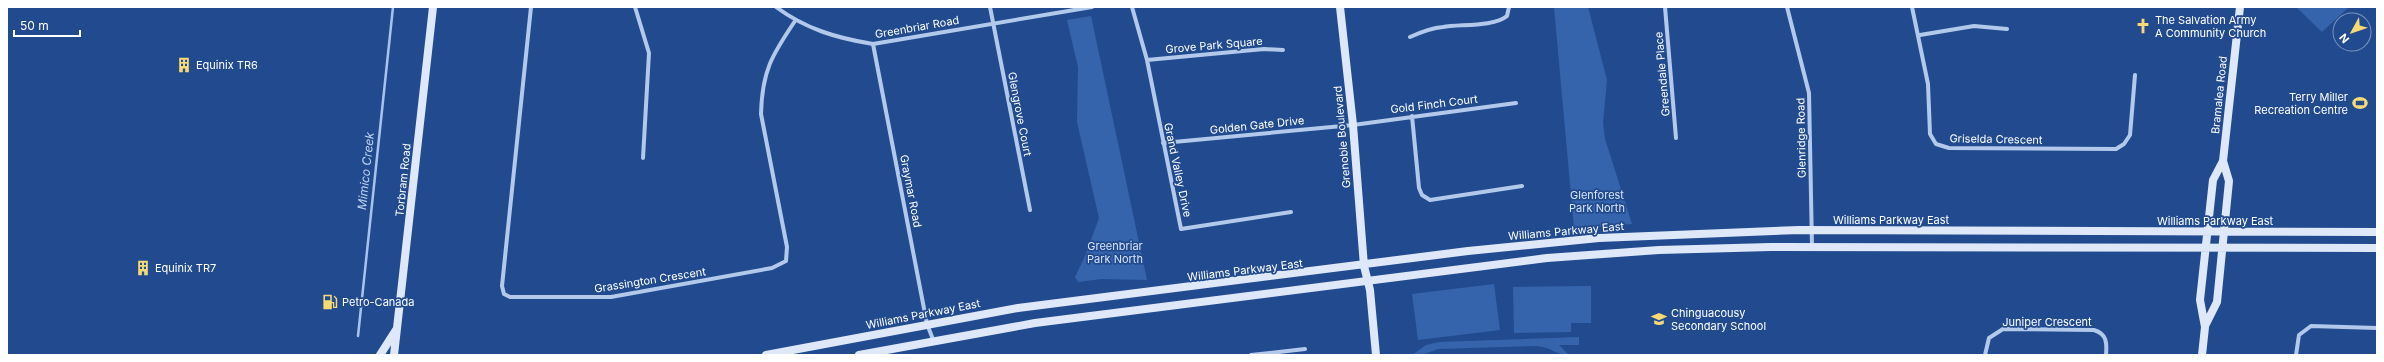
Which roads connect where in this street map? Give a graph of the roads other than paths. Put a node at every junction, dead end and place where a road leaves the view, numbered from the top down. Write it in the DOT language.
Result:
graph roads {
  1 [pos="432,7"];
  2 [pos="531,7"];
  3 [pos="635,7"];
  4 [pos="776,7"];
  5 [pos="990,7"];
  6 [pos="1092,7"];
  7 [pos="1132,7"];
  8 [pos="1340,7"];
  9 [pos="1509,7"];
  10 [pos="1665,7"];
  11 [pos="1787,7"];
  12 [pos="1912,7"];
  13 [pos="2240,7"];
  14 [pos="795,21"];
  15 [pos="992,22"];
  16 [pos="2007,29"];
  17 [pos="1920,35"];
  18 [pos="1410,37"];
  19 [pos="872,44"];
  20 [pos="1283,50"];
  21 [pos="1147,60"];
  22 [pos="2135,75"];
  23 [pos="1516,103"];
  24 [pos="1412,116"];
  25 [pos="1353,124"];
  26 [pos="1676,138"];
  27 [pos="1163,143"];
  28 [pos="643,158"];
  29 [pos="2223,162"];
  30 [pos="1522,186"];
  31 [pos="1030,210"];
  32 [pos="1290,212"];
  33 [pos="1812,230"];
  34 [pos="2208,232"];
  35 [pos="2224,232"];
  36 [pos="2377,232"];
  37 [pos="1812,247"];
  38 [pos="2206,248"];
  39 [pos="2222,248"];
  40 [pos="2377,248"];
  41 [pos="1364,266"];
  42 [pos="1367,281"];
  43 [pos="927,324"];
  44 [pos="2205,326"];
  45 [pos="397,328"];
  46 [pos="2377,328"];
  47 [pos="934,342"];
  48 [pos="1305,349"];
  49 [pos="380,355"];
  50 [pos="394,355"];
  51 [pos="766,355"];
  52 [pos="859,355"];
  53 [pos="1251,355"];
  54 [pos="1376,355"];
  55 [pos="1985,355"];
  56 [pos="2106,355"];
  57 [pos="2202,355"];
  58 [pos="2296,355"];
  1 -- 45 [label="main road, Torbram Road"];
  2 -- 14 [label="street, Grassington Crescent"];
  3 -- 28 [label="street"];
  4 -- 14 [label="street, Greenbriar Road"];
  5 -- 15 [label="street, Glengrove Court"];
  6 -- 15 [label="street, Greenbriar Road"];
  7 -- 21 [label="street, Grand Valley Drive"];
  8 -- 25 [label="main road, Grenoble Boulevard"];
  9 -- 18 [label="street"];
  10 -- 26 [label="street, Greendale Place"];
  11 -- 33 [label="street, Glenridge Road"];
  12 -- 17 [label="street, Griselda Crescent"];
  13 -- 29 [label="main road, Bramalea Road"];
  14 -- 19 [label="street, Greenbriar Road"];
  15 -- 19 [label="street, Greenbriar Road"];
  15 -- 31 [label="street, Glengrove Court"];
  16 -- 17 [label="street"];
  17 -- 22 [label="street, Griselda Crescent"];
  19 -- 43 [label="street, Graymar Road"];
  20 -- 21 [label="street, Grove Park Square"];
  21 -- 27 [label="street, Grand Valley Drive"];
  23 -- 24 [label="street, Gold Finch Court"];
  24 -- 25 [label="street, Gold Finch Court"];
  24 -- 30 [label="street"];
  25 -- 27 [label="street, Golden Gate Drive"];
  25 -- 41 [label="main road, Grenoble Boulevard"];
  27 -- 32 [label="street, Grand Valley Drive"];
  29 -- 34 [label="main road, Bramalea Road"];
  29 -- 35 [label="main road, Bramalea Road"];
  33 -- 34 [label="main road, Williams Parkway East"];
  33 -- 37 [label="street, Glenridge Road"];
  33 -- 41 [label="main road, Williams Parkway East"];
  34 -- 35 [label="main road, Williams Parkway East"];
  34 -- 38 [label="main road, Bramalea Road"];
  35 -- 36 [label="main road, Williams Parkway East"];
  35 -- 39 [label="main road, Bramalea Road"];
  37 -- 38 [label="main road"];
  37 -- 42 [label="main road"];
  38 -- 39 [label="main road"];
  38 -- 44 [label="main road, Bramalea Road"];
  39 -- 40 [label="main road"];
  39 -- 44 [label="main road, Bramalea Road"];
  41 -- 42 [label="main road, Grenoble Boulevard"];
  41 -- 43 [label="main road, Williams Parkway East"];
  42 -- 47 [label="main road"];
  42 -- 54 [label="main road, Grenoble Boulevard"];
  43 -- 47 [label="street, Graymar Road"];
  43 -- 51 [label="main road, Williams Parkway East"];
  44 -- 57 [label="main road, Bramalea Road"];
  45 -- 49 [label="main road"];
  45 -- 50 [label="main road, Torbram Road"];
  46 -- 58 [label="street"];
  47 -- 52 [label="main road"];
  48 -- 53 [label="street"];
  55 -- 56 [label="street, Juniper Crescent"];
}
